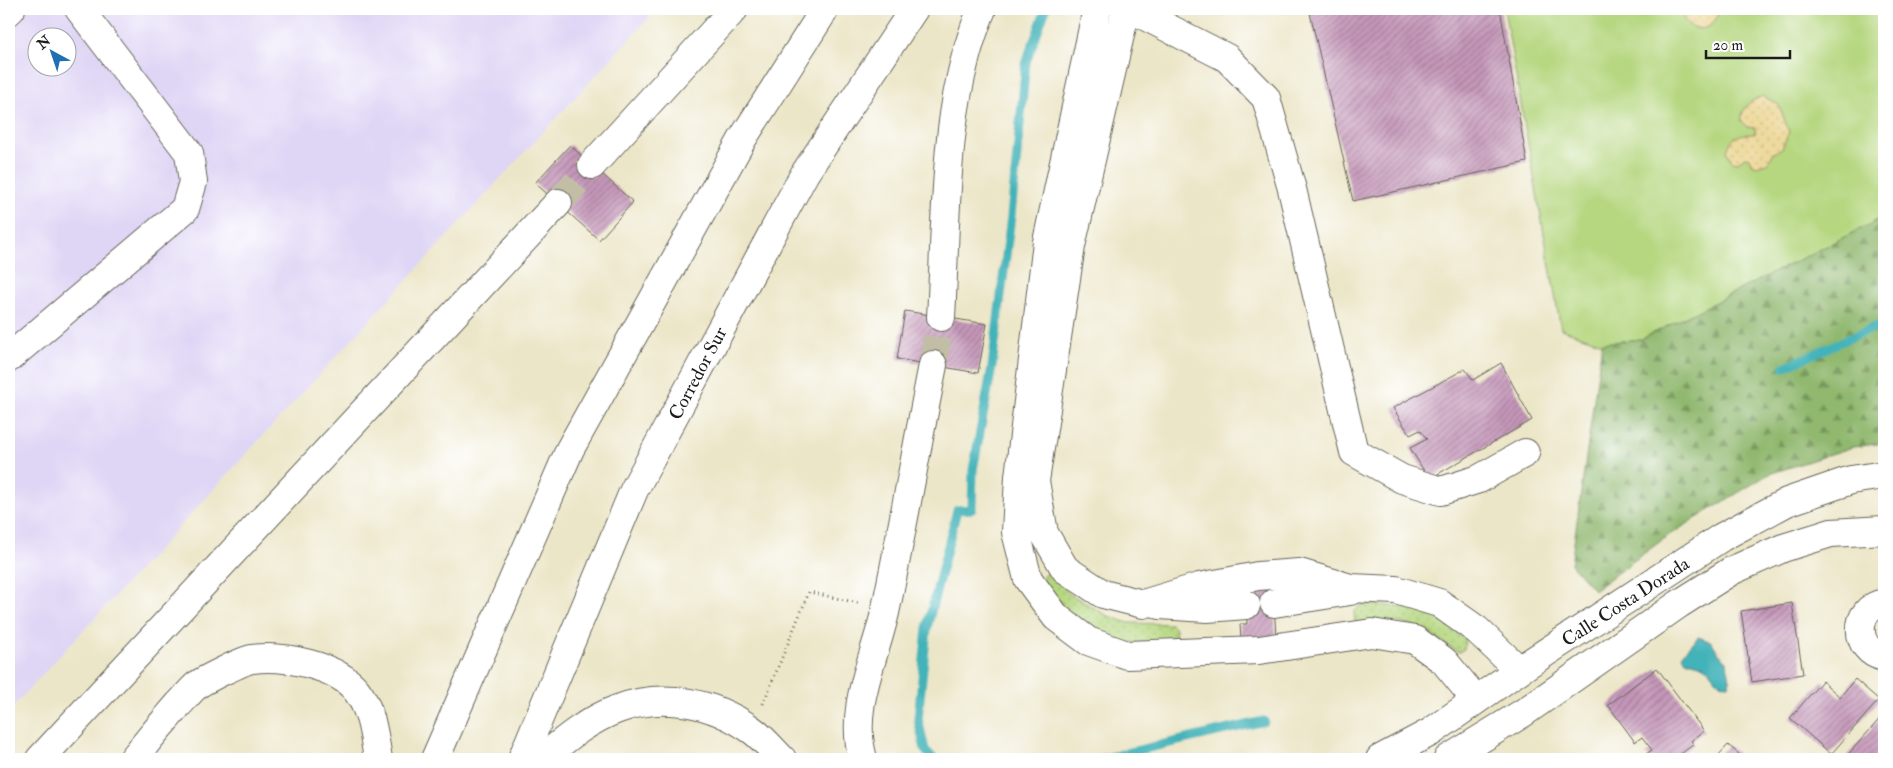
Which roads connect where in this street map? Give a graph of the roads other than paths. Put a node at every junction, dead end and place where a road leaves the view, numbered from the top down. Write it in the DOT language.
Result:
graph roads {
  1 [pos="79,9"];
  2 [pos="734,9"];
  3 [pos="825,9"];
  4 [pos="914,9"];
  5 [pos="982,9"];
  6 [pos="1097,9"];
  7 [pos="1126,9"];
  8 [pos="1131,9"];
  9 [pos="592,165"];
  10 [pos="558,203"];
  11 [pos="941,317"];
  12 [pos="9,358"];
  13 [pos="933,365"];
  14 [pos="1525,453"];
  15 [pos="1884,474"];
  16 [pos="1884,530"];
  17 [pos="1359,589"];
  18 [pos="1274,603"];
  19 [pos="1884,603"];
  20 [pos="1143,604"];
  21 [pos="1246,605"];
  22 [pos="1884,657"];
  23 [pos="1519,670"];
  24 [pos="1476,700"];
  25 [pos="40,759"];
  26 [pos="133,759"];
  27 [pos="378,759"];
  28 [pos="434,759"];
  29 [pos="522,759"];
  30 [pos="542,759"];
  31 [pos="782,759"];
  32 [pos="863,759"];
  33 [pos="1380,759"];
  34 [pos="1448,759"];
  1 -- 12 [label="main road"];
  2 -- 9 [label="main road"];
  3 -- 28 [label="main road"];
  4 -- 29 [label="main road, Corredor Sur"];
  5 -- 11 [label="main road"];
  6 -- 24 [label="main road"];
  7 -- 20 [label="main road"];
  8 -- 14 [label="main road"];
  10 -- 25 [label="main road"];
  13 -- 32 [label="main road"];
  15 -- 23 [label="main road, Calle Costa Dorada"];
  16 -- 34 [label="main road, Calle Costa Dorada"];
  17 -- 18 [label="main road"];
  17 -- 20 [label="main road"];
  17 -- 23 [label="main road"];
  19 -- 22 [label="main road"];
  20 -- 21 [label="main road"];
  23 -- 24 [label="main road, Calle Costa Dorada"];
  24 -- 33 [label="main road, Calle Costa Dorada"];
  26 -- 27 [label="main road"];
  30 -- 31 [label="main road"];
}
